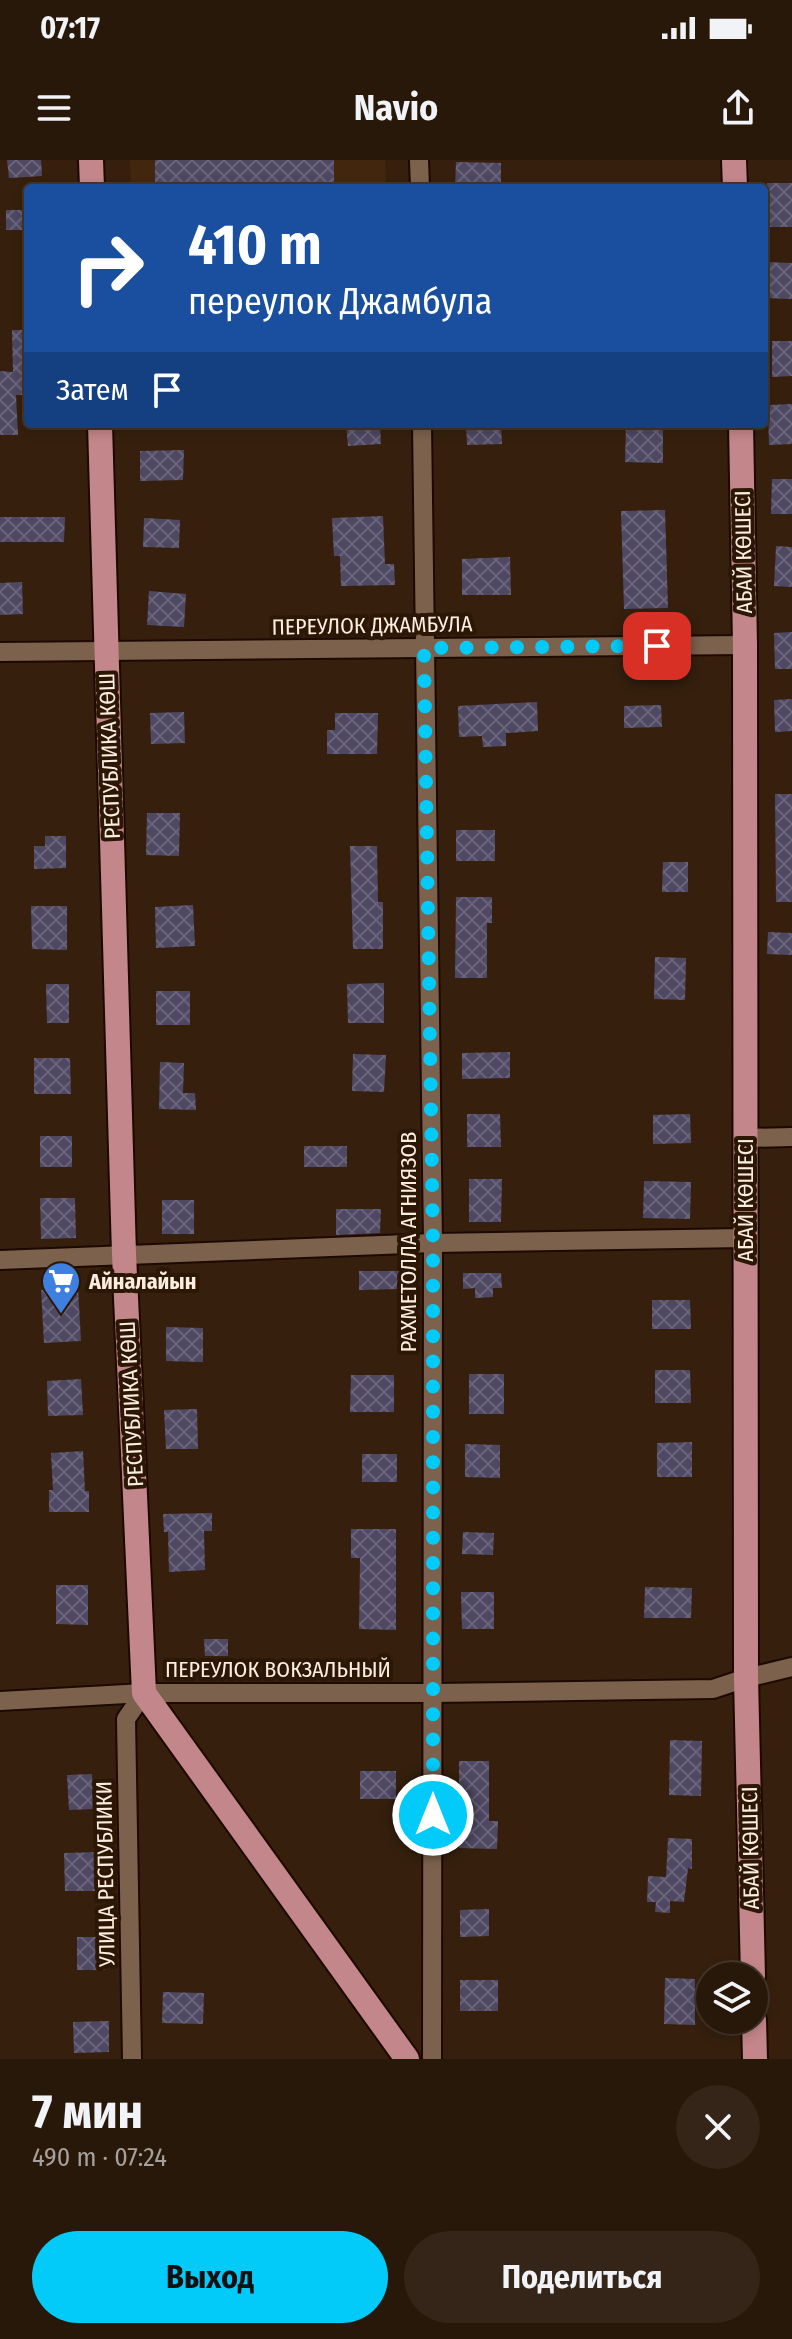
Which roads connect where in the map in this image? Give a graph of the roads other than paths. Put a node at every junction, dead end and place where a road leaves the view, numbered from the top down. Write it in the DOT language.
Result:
graph roads {
  1 [pos="91,160"];
  2 [pos="419,160"];
  3 [pos="734,160"];
  4 [pos="92,184"];
  5 [pos="420,184"];
  6 [pos="735,184"];
  7 [pos="100,428"];
  8 [pos="422,428"];
  9 [pos="741,428"];
  10 [pos="745,645"];
  11 [pos="424,648"];
  12 [pos="106,651"];
  13 [pos="0,652"];
  14 [pos="792,1137"];
  15 [pos="745,1138"];
  16 [pos="745,1238"];
  17 [pos="433,1243"];
  18 [pos="124,1254"];
  19 [pos="0,1260"];
  20 [pos="792,1667"];
  21 [pos="746,1678"];
  22 [pos="144,1693"];
  23 [pos="434,1693"];
  24 [pos="0,1701"];
  25 [pos="753,1962"];
  26 [pos="754,2034"];
  27 [pos="132,2059"];
  28 [pos="407,2059"];
  29 [pos="432,2059"];
  30 [pos="755,2059"];
  1 -- 4 [label="main road"];
  2 -- 5 [label="street"];
  3 -- 6 [label="main road"];
  7 -- 12 [label="main road, РЕСПУБЛИКА КӨШ"];
  8 -- 11 [label="street, РАХМЕТОЛЛА АГНИЯЗОВ"];
  9 -- 10 [label="main road, АБАЙ КӨШЕСІ"];
  10 -- 11 [label="street, ПЕРЕУЛОК ДЖАМБУЛА"];
  10 -- 15 [label="main road, АБАЙ КӨШЕСІ"];
  11 -- 12 [label="street, ПЕРЕУЛОК ДЖАМБУЛА"];
  11 -- 17 [label="street, РАХМЕТОЛЛА АГНИЯЗОВ"];
  12 -- 13 [label="street, ПЕРЕУЛОК ДЖАМБУЛА"];
  12 -- 18 [label="main road, РЕСПУБЛИКА КӨШ"];
  14 -- 15 [label="street"];
  15 -- 16 [label="main road, АБАЙ КӨШЕСІ"];
  16 -- 17 [label="street"];
  16 -- 21 [label="main road, АБАЙ КӨШЕСІ"];
  17 -- 18 [label="street"];
  17 -- 23 [label="street, РАХМЕТОЛЛА АГНИЯЗОВ"];
  18 -- 19 [label="street"];
  18 -- 22 [label="main road, РЕСПУБЛИКА КӨШ"];
  20 -- 21 [label="street, ПЕРЕУЛОК ВОКЗАЛЬНЫЙ"];
  21 -- 23 [label="street, ПЕРЕУЛОК ВОКЗАЛЬНЫЙ"];
  21 -- 25 [label="main road, АБАЙ КӨШЕСІ"];
  22 -- 23 [label="street, ПЕРЕУЛОК ВОКЗАЛЬНЫЙ"];
  22 -- 24 [label="street, ПЕРЕУЛОК ВОКЗАЛЬНЫЙ"];
  22 -- 27 [label="street, УЛИЦА РЕСПУБЛИКИ"];
  22 -- 28 [label="main road"];
  23 -- 29 [label="street, РАХМЕТОЛЛА АГНИЯЗОВ"];
  26 -- 30 [label="main road"];
}
